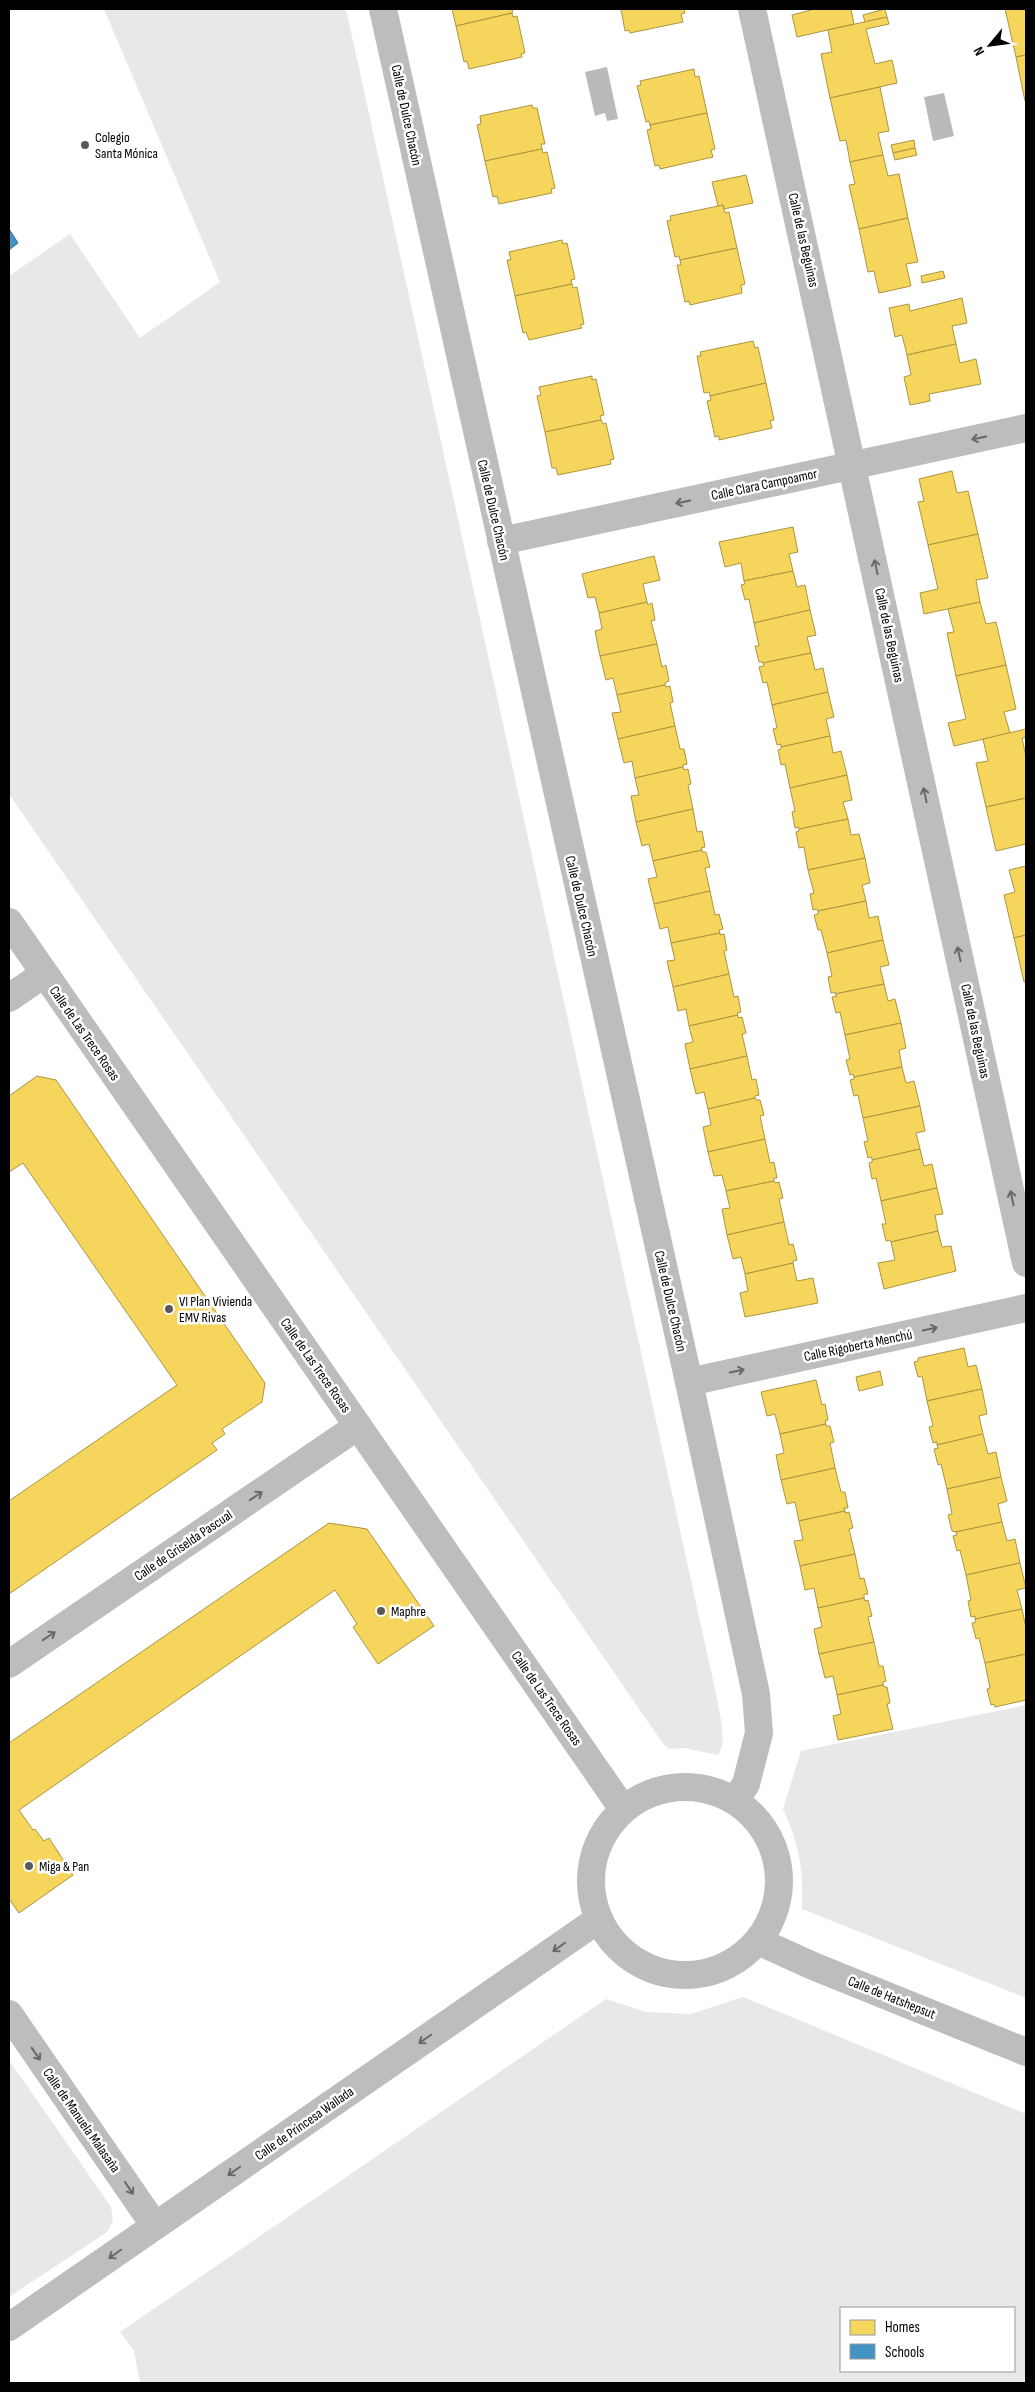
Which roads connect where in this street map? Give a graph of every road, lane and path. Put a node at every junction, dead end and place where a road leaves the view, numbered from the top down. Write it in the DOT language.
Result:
graph roads {
  1 [pos="384,9"];
  2 [pos="752,9"];
  3 [pos="1026,428"];
  4 [pos="854,465"];
  5 [pos="501,541"];
  6 [pos="9,922"];
  7 [pos="44,974"];
  8 [pos="9,998"];
  9 [pos="1026,1263"];
  10 [pos="1026,1308"];
  11 [pos="689,1382"];
  12 [pos="358,1426"];
  13 [pos="9,1664"];
  14 [pos="735,1800"];
  15 [pos="623,1809"];
  16 [pos="599,1919"];
  17 [pos="758,1941"];
  18 [pos="9,2014"];
  19 [pos="1026,2052"];
  20 [pos="155,2226"];
  21 [pos="9,2328"];
  1 -- 5 [label="street, Calle de Dulce Chacón"];
  2 -- 4 [label="street, Calle de las Beguinas"];
  3 -- 4 [label="street, Calle Clara Campoamor, one-way"];
  4 -- 5 [label="street, Calle Clara Campoamor, one-way"];
  9 -- 4 [label="street, Calle de las Beguinas, one-way"];
  5 -- 11 [label="street, Calle de Dulce Chacón"];
  6 -- 7 [label="street, Calle de Las Trece Rosas"];
  7 -- 8 [label="street"];
  7 -- 12 [label="street, Calle de Las Trece Rosas"];
  11 -- 10 [label="street, Calle Rigoberta Menchú, one-way"];
  11 -- 14 [label="street, Calle de Dulce Chacón"];
  13 -- 12 [label="street, Calle de Griselda Pascual, one-way"];
  12 -- 15 [label="street, Calle de Las Trece Rosas"];
  14 -- 15 [label="street"];
  14 -- 17 [label="street"];
  15 -- 16 [label="street"];
  16 -- 17 [label="street"];
  16 -- 20 [label="street, Calle de Princesa Wallada, one-way"];
  17 -- 19 [label="street, Calle de Hatshepsut"];
  18 -- 20 [label="street, Calle de Manuela Malasaña, one-way"];
  20 -- 21 [label="street, Calle de Princesa Wallada, one-way"];
}
